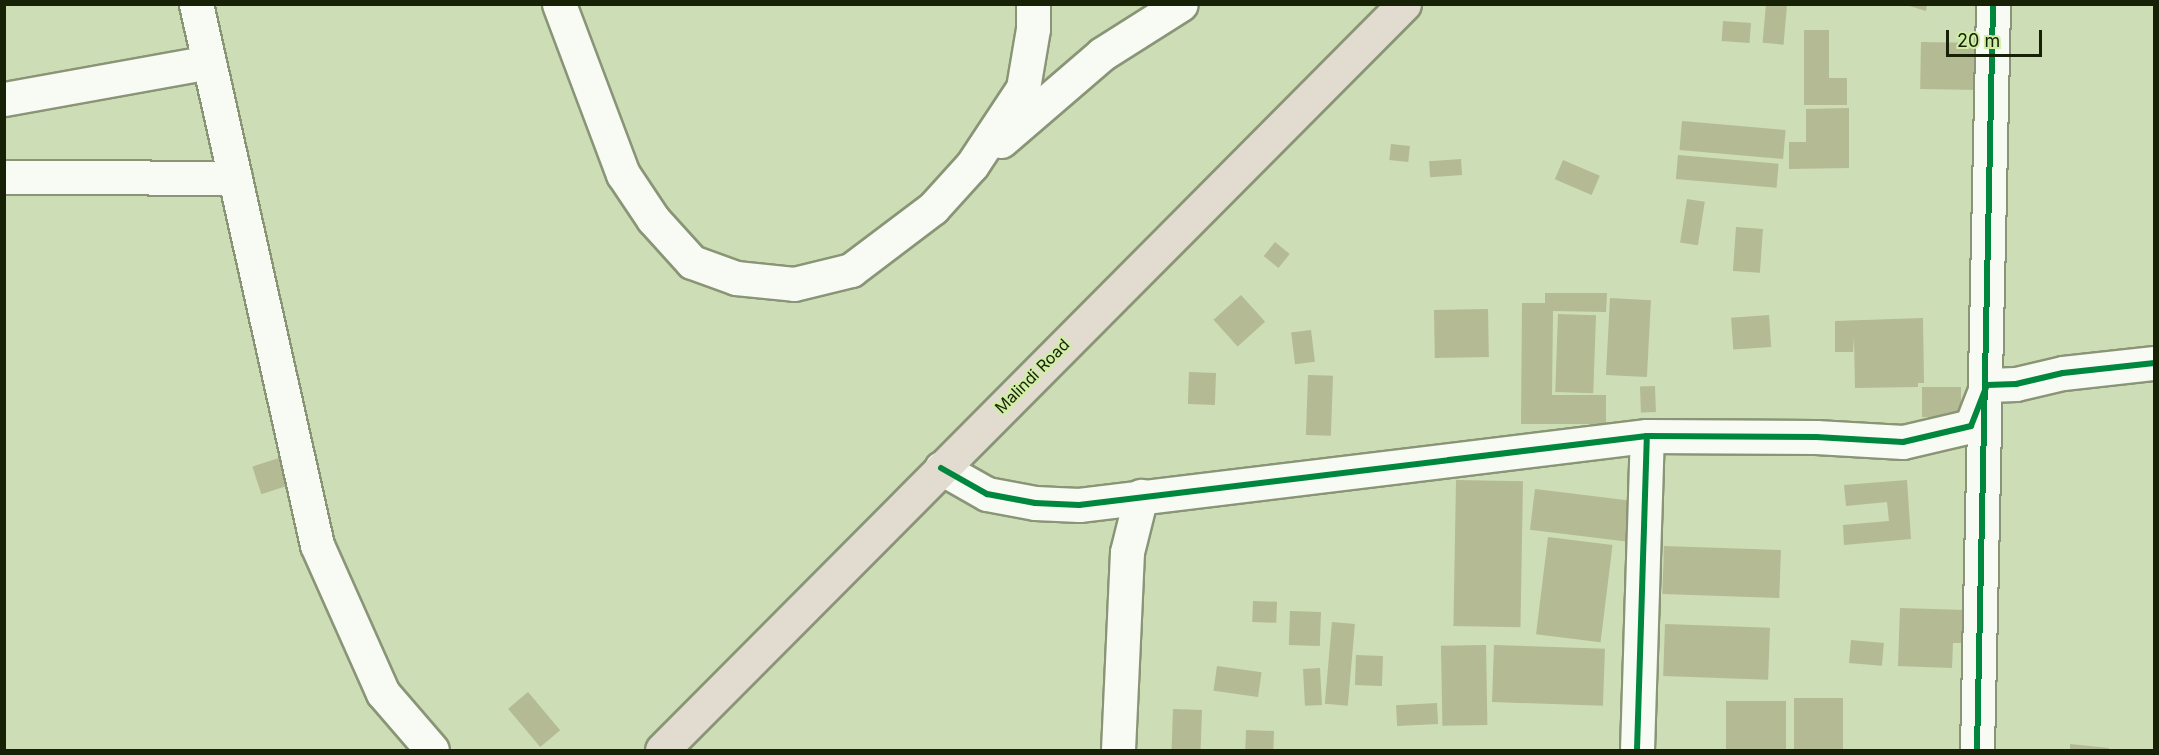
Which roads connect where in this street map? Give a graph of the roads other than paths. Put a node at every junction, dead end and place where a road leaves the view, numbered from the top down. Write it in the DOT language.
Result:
graph roads {
  1 [pos="196,4"];
  2 [pos="559,4"];
  3 [pos="1033,4"];
  4 [pos="1181,4"];
  5 [pos="1404,4"];
  6 [pos="1993,4"];
  7 [pos="209,62"];
  8 [pos="4,99"];
  9 [pos="972,165"];
  10 [pos="4,177"];
  11 [pos="235,178"];
  12 [pos="2154,363"];
  13 [pos="1987,385"];
  14 [pos="1647,436"];
  15 [pos="940,468"];
  16 [pos="1141,496"];
  17 [pos="432,750"];
  18 [pos="662,750"];
  19 [pos="1118,750"];
  20 [pos="1637,750"];
  21 [pos="1977,750"];
  1 -- 7 [label="street"];
  2 -- 9 [label="street"];
  3 -- 9 [label="street"];
  4 -- 9 [label="street"];
  5 -- 15 [label="highway, Malindi Road"];
  6 -- 13 [label="street"];
  7 -- 8 [label="street"];
  7 -- 11 [label="street"];
  10 -- 11 [label="street"];
  11 -- 17 [label="street"];
  12 -- 13 [label="street"];
  13 -- 14 [label="street"];
  13 -- 21 [label="street"];
  14 -- 16 [label="street"];
  14 -- 20 [label="street"];
  15 -- 16 [label="street"];
  15 -- 18 [label="highway, Malindi Road"];
  16 -- 19 [label="street"];
}
